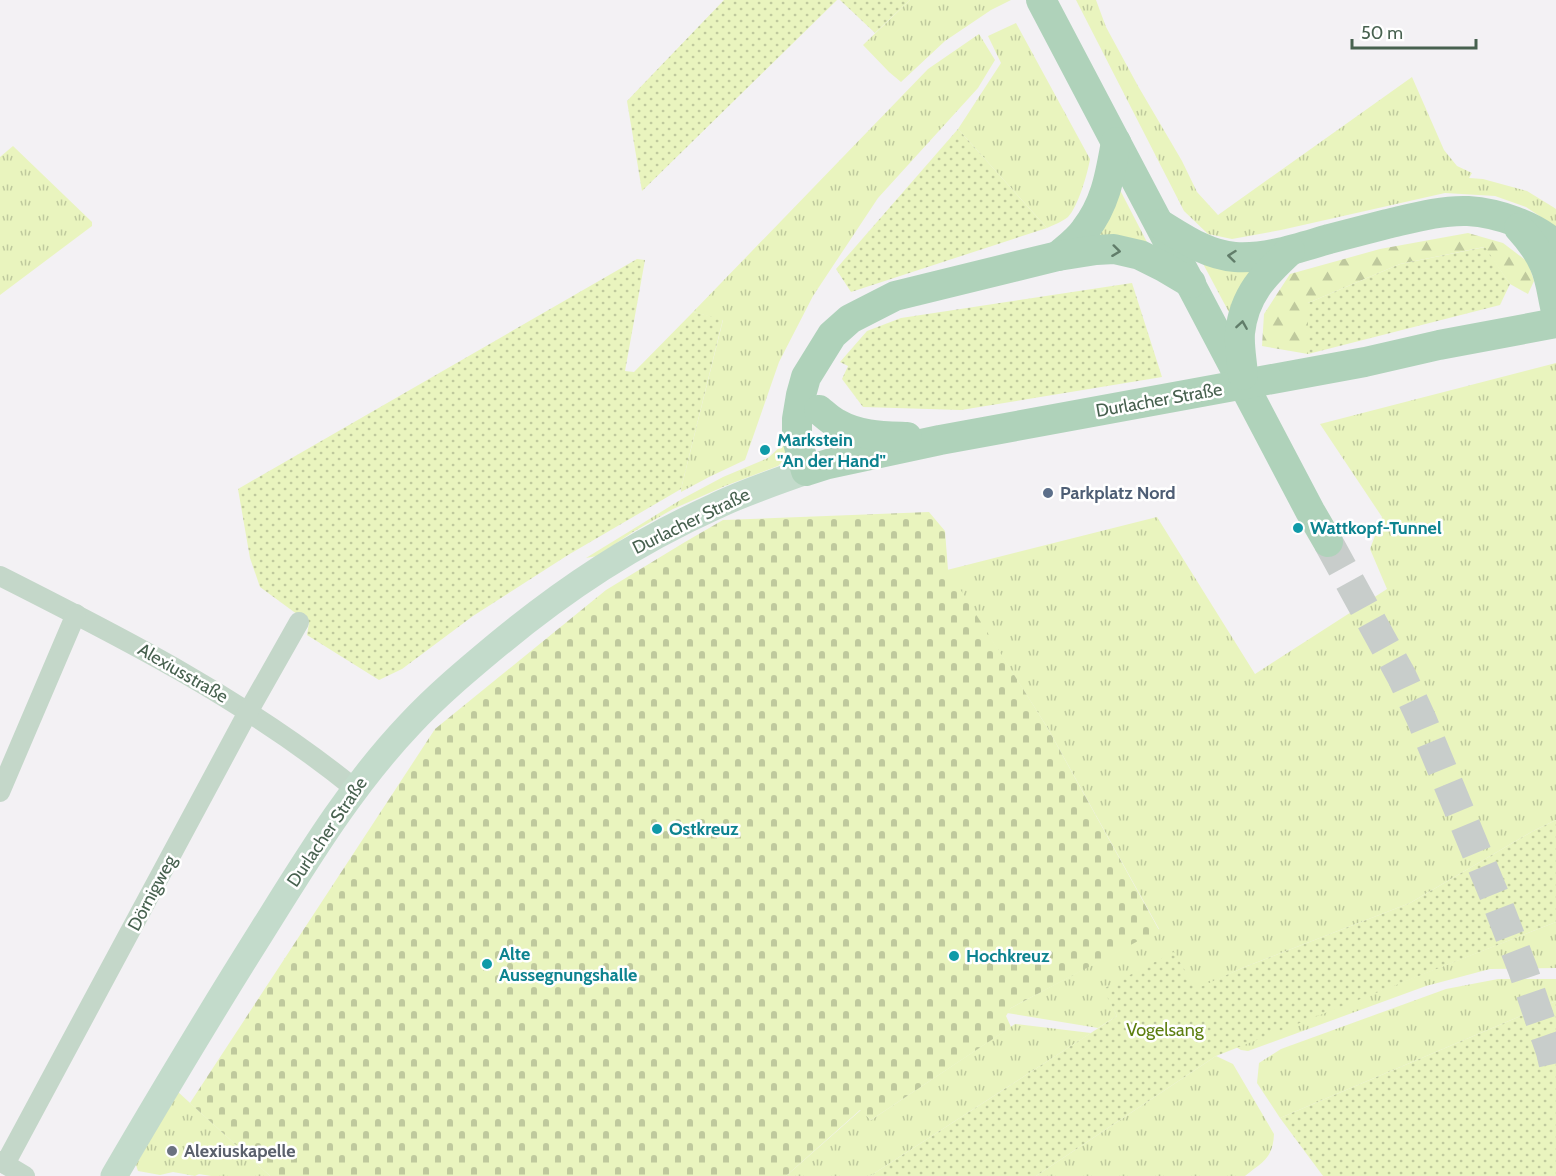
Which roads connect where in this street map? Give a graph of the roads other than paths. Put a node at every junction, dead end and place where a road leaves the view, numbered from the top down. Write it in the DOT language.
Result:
graph roads {
  1 [pos="1041,0"];
  2 [pos="1116,142"];
  3 [pos="1514,221"];
  4 [pos="1160,224"];
  5 [pos="1556,245"];
  6 [pos="1290,251"];
  7 [pos="1058,256"];
  8 [pos="1191,283"];
  9 [pos="1556,311"];
  10 [pos="1556,323"];
  11 [pos="819,357"];
  12 [pos="1243,384"];
  13 [pos="819,410"];
  14 [pos="940,440"];
  15 [pos="817,467"];
  16 [pos="1328,542"];
  17 [pos="0,576"];
  18 [pos="76,614"];
  19 [pos="299,622"];
  20 [pos="248,712"];
  21 [pos="354,788"];
  22 [pos="0,792"];
  23 [pos="2,1163"];
  24 [pos="25,1176"];
  25 [pos="114,1176"];
  1 -- 2 [label="main road"];
  2 -- 4 [label="main road"];
  2 -- 7 [label="main road"];
  3 -- 5 [label="main road"];
  3 -- 6 [label="main road"];
  3 -- 9 [label="main road"];
  6 -- 4 [label="main road, one-way"];
  4 -- 8 [label="main road"];
  12 -- 6 [label="main road, one-way"];
  7 -- 8 [label="main road, one-way"];
  7 -- 11 [label="main road"];
  8 -- 12 [label="main road"];
  10 -- 14 [label="main road, Durlacher Straße"];
  11 -- 13 [label="main road"];
  11 -- 15 [label="main road"];
  12 -- 16 [label="main road"];
  13 -- 14 [label="main road"];
  13 -- 15 [label="main road"];
  14 -- 15 [label="main road, Durlacher Straße"];
  15 -- 21 [label="main road, Durlacher Straße"];
  17 -- 18 [label="street, Alexiusstraße"];
  18 -- 20 [label="street, Alexiusstraße"];
  18 -- 22 [label="street"];
  19 -- 20 [label="street, Dörnigweg"];
  20 -- 21 [label="street, Alexiusstraße"];
  20 -- 23 [label="street, Dörnigweg"];
  21 -- 25 [label="main road, Durlacher Straße"];
  23 -- 24 [label="street"];
}
